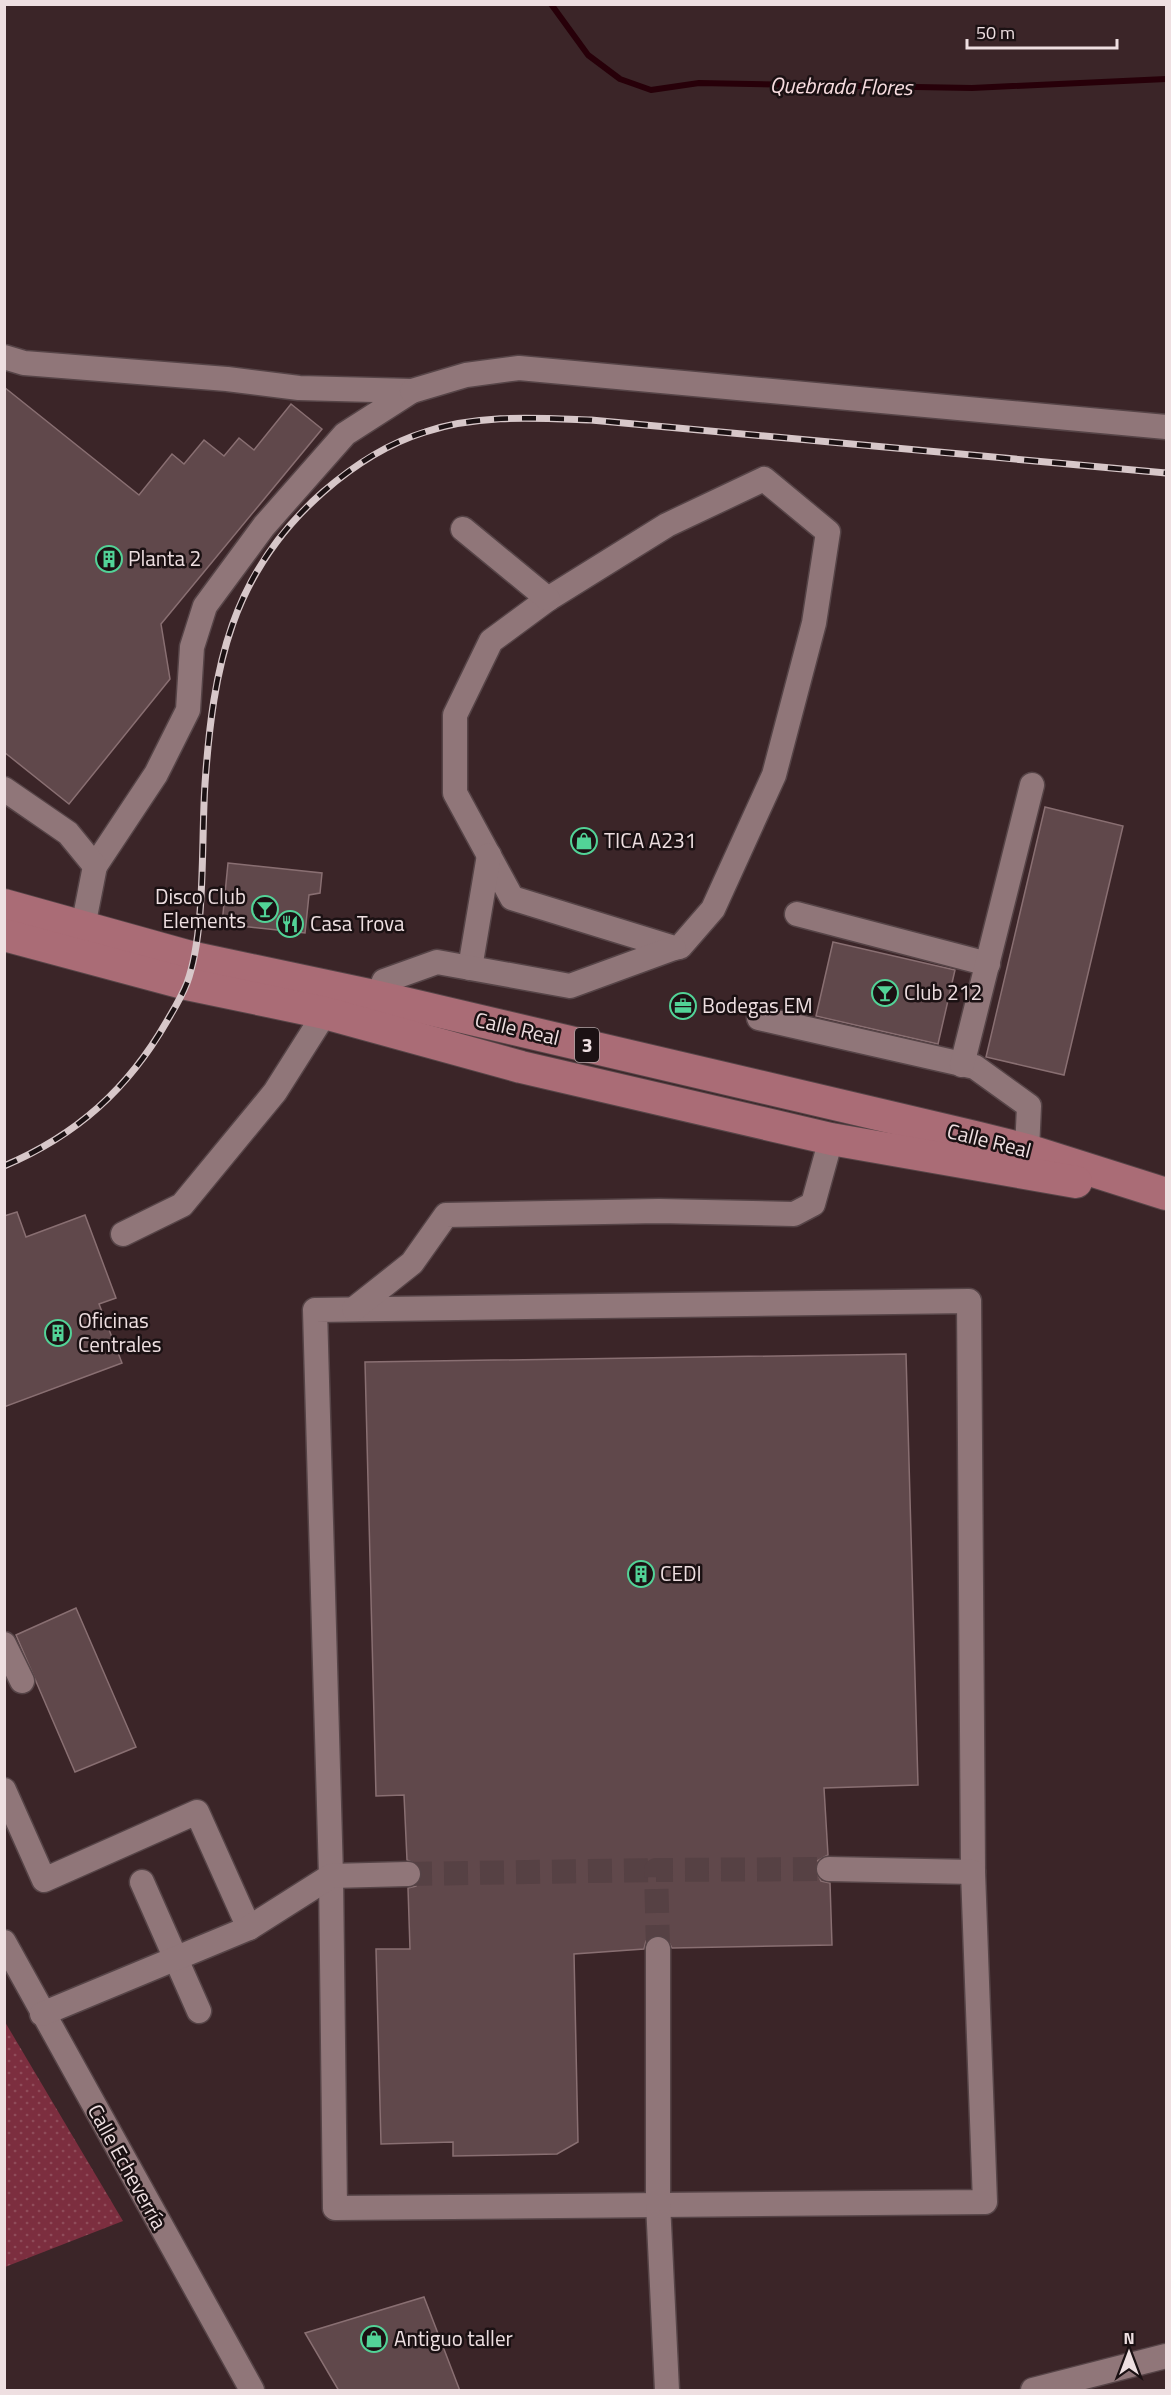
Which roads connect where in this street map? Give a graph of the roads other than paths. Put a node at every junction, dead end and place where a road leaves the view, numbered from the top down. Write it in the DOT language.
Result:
graph roads {
  1 [pos="4,357"];
  2 [pos="412,391"];
  3 [pos="1167,427"];
  4 [pos="463,529"];
  5 [pos="548,599"];
  6 [pos="1032,785"];
  7 [pos="4,789"];
  8 [pos="489,855"];
  9 [pos="95,866"];
  10 [pos="4,905"];
  11 [pos="797,914"];
  12 [pos="83,927"];
  13 [pos="4,935"];
  14 [pos="674,948"];
  15 [pos="988,964"];
  16 [pos="470,968"];
  17 [pos="378,997"];
  18 [pos="326,1013"];
  19 [pos="759,1018"];
  20 [pos="962,1065"];
  21 [pos="765,1086"];
  22 [pos="928,1126"];
  23 [pos="831,1139"];
  24 [pos="1027,1150"];
  25 [pos="1167,1195"];
  26 [pos="123,1234"];
  27 [pos="354,1309"];
  28 [pos="4,1644"];
  29 [pos="22,1681"];
  30 [pos="4,1790"];
  31 [pos="829,1869"];
  32 [pos="973,1872"];
  33 [pos="408,1874"];
  34 [pos="331,1875"];
  35 [pos="142,1882"];
  36 [pos="249,1928"];
  37 [pos="4,1942"];
  38 [pos="657,1948"];
  39 [pos="176,1959"];
  40 [pos="199,2012"];
  41 [pos="42,2014"];
  42 [pos="658,2203"];
  43 [pos="1167,2356"];
  44 [pos="252,2391"];
  45 [pos="667,2391"];
  46 [pos="1033,2391"];
  1 -- 2 [label="street"];
  2 -- 3 [label="street"];
  2 -- 9 [label="street"];
  4 -- 5 [label="street"];
  5 -- 8 [label="street"];
  5 -- 14 [label="street"];
  6 -- 15 [label="street"];
  7 -- 9 [label="street"];
  8 -- 14 [label="street"];
  8 -- 16 [label="street"];
  9 -- 12 [label="street"];
  10 -- 12 [label="main road, Calle Real / 3"];
  11 -- 15 [label="street"];
  12 -- 17 [label="main road, Calle Real / 3"];
  13 -- 18 [label="main road, Calle Real / 3"];
  14 -- 16 [label="street"];
  15 -- 20 [label="street"];
  16 -- 17 [label="street"];
  17 -- 21 [label="main road, Calle Real / 3"];
  18 -- 23 [label="main road, Calle Real / 3"];
  18 -- 26 [label="street"];
  19 -- 20 [label="street"];
  20 -- 24 [label="street"];
  21 -- 22 [label="main road, Calle Real / 3"];
  21 -- 23 [label="main road"];
  22 -- 23 [label="main road"];
  22 -- 24 [label="main road, Calle Real / 3"];
  23 -- 25 [label="main road, Calle Real / 3"];
  23 -- 27 [label="street"];
  24 -- 25 [label="main road, Calle Real / 3"];
  27 -- 32 [label="street"];
  27 -- 34 [label="street"];
  28 -- 29 [label="street"];
  30 -- 36 [label="street"];
  31 -- 32 [label="street"];
  32 -- 42 [label="street"];
  33 -- 34 [label="street"];
  34 -- 36 [label="street"];
  34 -- 42 [label="street"];
  35 -- 39 [label="street"];
  36 -- 39 [label="street"];
  37 -- 41 [label="street, Calle Echeverría"];
  38 -- 42 [label="street"];
  39 -- 40 [label="street"];
  39 -- 41 [label="street"];
  41 -- 44 [label="street, Calle Echeverría"];
  42 -- 45 [label="street"];
  43 -- 46 [label="street"];
}
